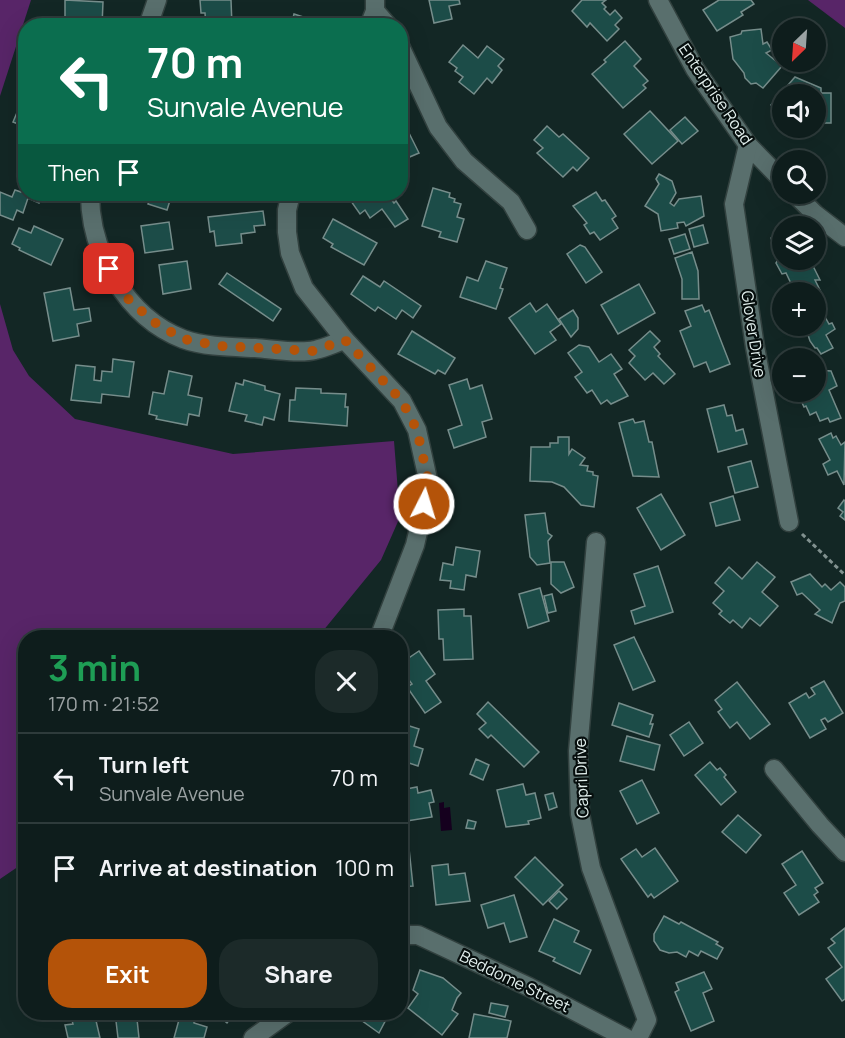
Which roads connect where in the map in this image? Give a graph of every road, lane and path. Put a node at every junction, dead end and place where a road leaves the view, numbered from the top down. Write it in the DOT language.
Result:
graph roads {
  1 [pos="157,0"];
  2 [pos="658,0"];
  3 [pos="151,18"];
  4 [pos="408,63"];
  5 [pos="748,145"];
  6 [pos="772,170"];
  7 [pos="90,201"];
  8 [pos="289,201"];
  9 [pos="805,204"];
  10 [pos="527,230"];
  11 [pos="845,237"];
  12 [pos="345,340"];
  13 [pos="789,522"];
  14 [pos="596,542"];
  15 [pos="845,575"];
  16 [pos="382,630"];
  17 [pos="774,769"];
  18 [pos="845,852"];
  19 [pos="408,935"];
  20 [pos="278,1020"];
  21 [pos="253,1038"];
  22 [pos="626,1038"];
  23 [pos="638,1038"];
  1 -- 3 [label="street"];
  2 -- 5 [label="street, Enterprise Road"];
  4 -- 10 [label="street"];
  5 -- 6 [label="street, Enterprise Road"];
  5 -- 13 [label="street, Glover Drive"];
  7 -- 12 [label="street"];
  8 -- 12 [label="street"];
  9 -- 11 [label="street"];
  12 -- 16 [label="street"];
  13 -- 15 [label="path"];
  14 -- 23 [label="street, Capri Drive"];
  17 -- 18 [label="street"];
  19 -- 22 [label="street, Beddome Street"];
  20 -- 21 [label="street"];
}
